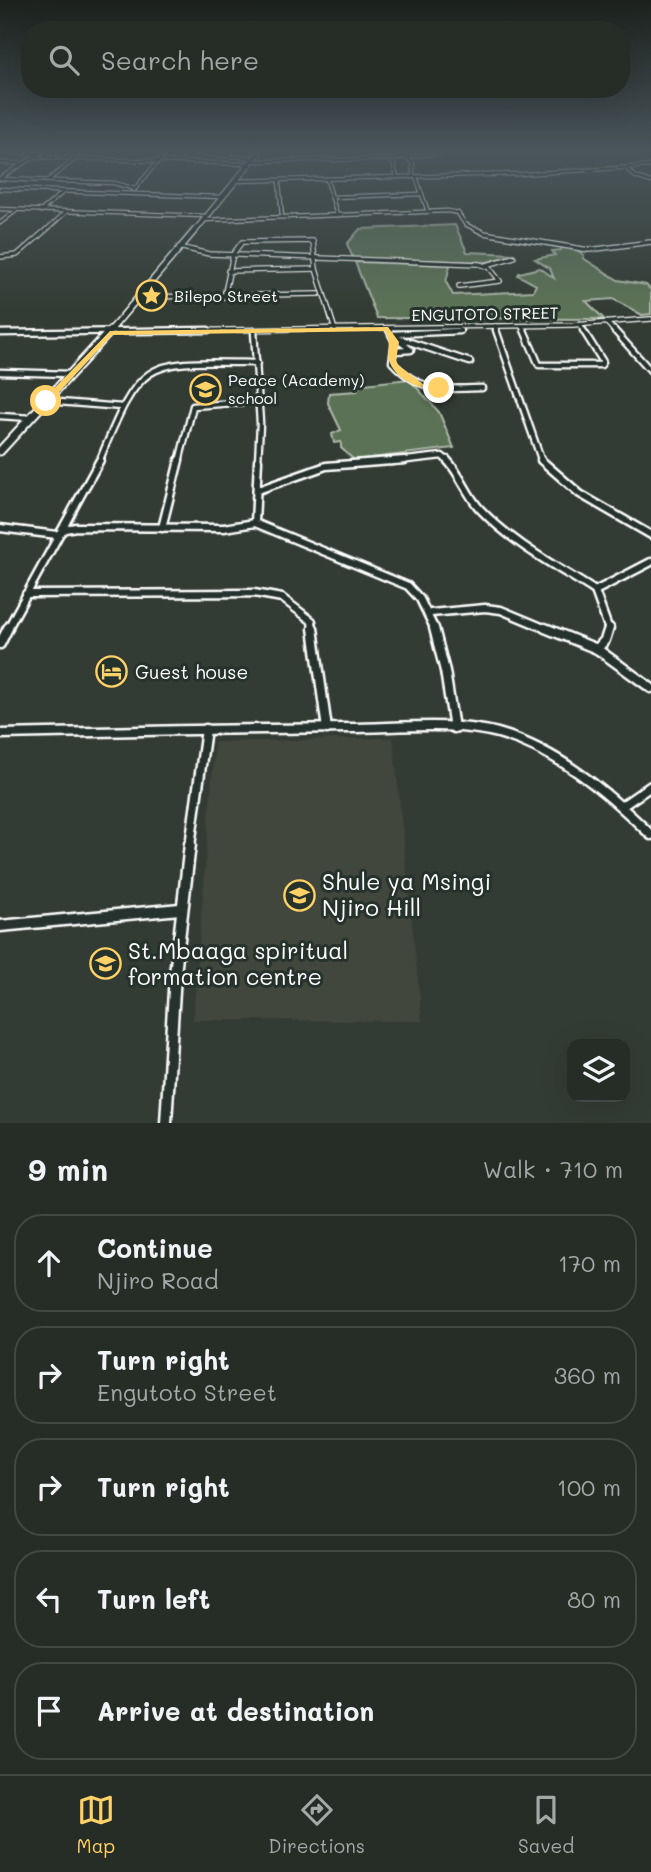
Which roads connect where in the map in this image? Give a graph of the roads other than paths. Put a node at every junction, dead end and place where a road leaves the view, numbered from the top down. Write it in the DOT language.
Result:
graph roads {
  1 [pos="49,204"];
  2 [pos="215,204"];
  3 [pos="281,204"];
  4 [pos="335,204"];
  5 [pos="425,204"];
  6 [pos="0,209"];
  7 [pos="17,210"];
  8 [pos="41,211"];
  9 [pos="65,212"];
  10 [pos="428,212"];
  11 [pos="337,215"];
  12 [pos="282,217"];
  13 [pos="204,218"];
  14 [pos="0,223"];
  15 [pos="651,242"];
  16 [pos="178,247"];
  17 [pos="233,254"];
  18 [pos="0,257"];
  19 [pos="514,257"];
  20 [pos="316,258"];
  21 [pos="486,265"];
  22 [pos="316,269"];
  23 [pos="228,271"];
  24 [pos="459,286"];
  25 [pos="319,294"];
  26 [pos="141,297"];
  27 [pos="223,297"];
  28 [pos="651,319"];
  29 [pos="607,323"];
  30 [pos="580,325"];
  31 [pos="495,326"];
  32 [pos="522,326"];
  33 [pos="335,330"];
  34 [pos="254,331"];
  35 [pos="460,331"];
  36 [pos="0,333"];
  37 [pos="110,333"];
  38 [pos="391,334"];
  39 [pos="395,351"];
  40 [pos="470,362"];
  41 [pos="257,363"];
  42 [pos="651,371"];
  43 [pos="0,372"];
  44 [pos="71,374"];
  45 [pos="482,388"];
  46 [pos="46,401"];
  47 [pos="260,401"];
  48 [pos="122,407"];
  49 [pos="0,416"];
  50 [pos="31,418"];
  51 [pos="0,451"];
  52 [pos="258,490"];
  53 [pos="255,523"];
  54 [pos="0,528"];
  55 [pos="162,528"];
  56 [pos="57,535"];
  57 [pos="651,535"];
  58 [pos="651,562"];
  59 [pos="595,592"];
  60 [pos="26,594"];
  61 [pos="430,613"];
  62 [pos="0,644"];
  63 [pos="597,649"];
  64 [pos="651,688"];
  65 [pos="454,728"];
  66 [pos="206,729"];
  67 [pos="327,729"];
  68 [pos="0,734"];
  69 [pos="651,786"];
  70 [pos="622,806"];
  71 [pos="651,835"];
  72 [pos="180,909"];
  73 [pos="0,926"];
  74 [pos="166,1123"];
  1 -- 8 [label="street"];
  2 -- 13 [label="street"];
  3 -- 12 [label="street"];
  4 -- 11 [label="street"];
  5 -- 10 [label="street"];
  6 -- 7 [label="street"];
  7 -- 8 [label="street"];
  7 -- 14 [label="street"];
  8 -- 9 [label="street"];
  9 -- 13 [label="street"];
  9 -- 18 [label="street"];
  10 -- 11 [label="street"];
  10 -- 15 [label="street"];
  11 -- 12 [label="street"];
  12 -- 13 [label="street"];
  13 -- 16 [label="street"];
  16 -- 17 [label="street"];
  16 -- 26 [label="street"];
  17 -- 20 [label="street"];
  17 -- 20 [label="street"];
  17 -- 23 [label="street"];
  19 -- 21 [label="street"];
  20 -- 21 [label="street"];
  20 -- 22 [label="street"];
  21 -- 24 [label="street"];
  22 -- 23 [label="street"];
  22 -- 33 [label="street"];
  23 -- 27 [label="street"];
  25 -- 27 [label="street"];
  26 -- 27 [label="street"];
  26 -- 37 [label="street"];
  28 -- 29 [label="street, ENGUTOTO STREET"];
  29 -- 30 [label="street, ENGUTOTO STREET"];
  29 -- 42 [label="street"];
  30 -- 32 [label="street, ENGUTOTO STREET"];
  30 -- 32 [label="street"];
  31 -- 32 [label="street, ENGUTOTO STREET"];
  31 -- 38 [label="street, ENGUTOTO STREET"];
  31 -- 57 [label="street"];
  33 -- 34 [label="street, ENGUTOTO STREET"];
  33 -- 38 [label="street, ENGUTOTO STREET"];
  34 -- 37 [label="street, ENGUTOTO STREET"];
  34 -- 41 [label="street"];
  35 -- 38 [label="street"];
  36 -- 37 [label="street, ENGUTOTO STREET"];
  37 -- 44 [label="street"];
  38 -- 39 [label="street"];
  38 -- 39 [label="street"];
  38 -- 40 [label="street"];
  39 -- 45 [label="street"];
  41 -- 47 [label="street"];
  41 -- 48 [label="street"];
  43 -- 44 [label="street"];
  44 -- 46 [label="street"];
  46 -- 48 [label="street"];
  46 -- 50 [label="street"];
  47 -- 52 [label="street"];
  47 -- 55 [label="street"];
  48 -- 56 [label="street"];
  49 -- 50 [label="street"];
  50 -- 51 [label="street"];
  52 -- 53 [label="street"];
  52 -- 59 [label="street"];
  53 -- 55 [label="street"];
  53 -- 61 [label="street"];
  54 -- 56 [label="street"];
  55 -- 56 [label="street"];
  56 -- 60 [label="street"];
  58 -- 59 [label="street"];
  59 -- 63 [label="street"];
  60 -- 62 [label="street"];
  60 -- 67 [label="street"];
  61 -- 63 [label="street"];
  61 -- 65 [label="street"];
  63 -- 64 [label="street"];
  65 -- 67 [label="street"];
  65 -- 70 [label="street"];
  66 -- 67 [label="street"];
  66 -- 68 [label="street"];
  66 -- 72 [label="street"];
  69 -- 70 [label="street"];
  70 -- 71 [label="street"];
  72 -- 73 [label="street"];
  72 -- 74 [label="street"];
}
